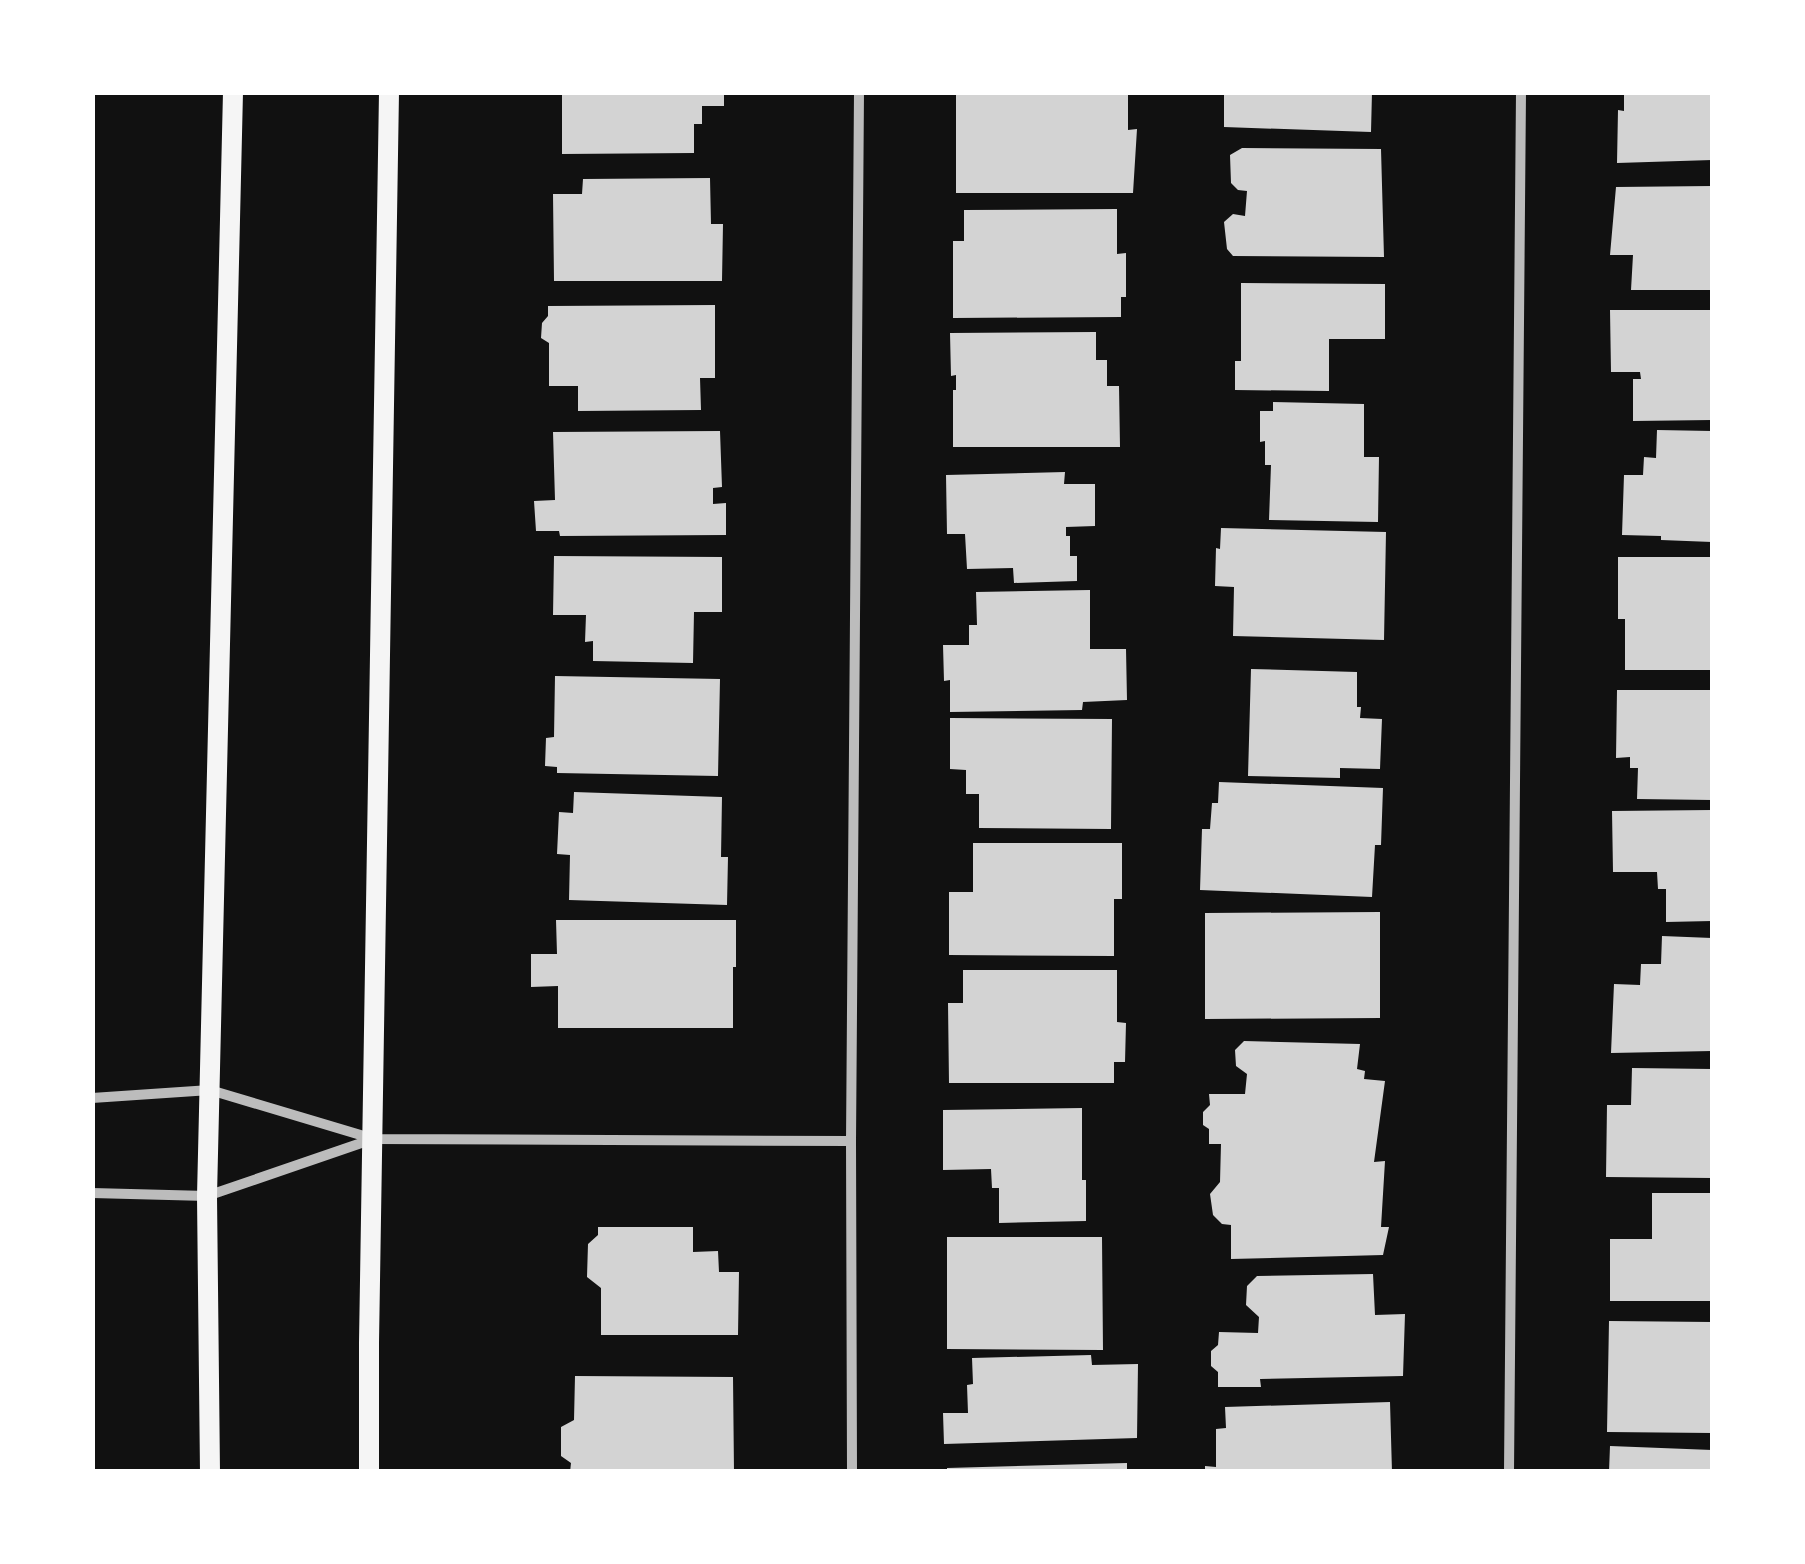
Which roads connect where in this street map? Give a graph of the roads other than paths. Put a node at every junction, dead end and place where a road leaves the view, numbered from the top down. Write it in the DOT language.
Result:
graph roads {
  1 [pos="233,92"];
  2 [pos="389,92"];
  3 [pos="859,92"];
  4 [pos="1521,92"];
  5 [pos="210,1090"];
  6 [pos="92,1098"];
  7 [pos="374,1139"];
  8 [pos="851,1141"];
  9 [pos="92,1193"];
  10 [pos="207,1196"];
  11 [pos="210,1472"];
  12 [pos="370,1472"];
  13 [pos="852,1472"];
  14 [pos="1509,1472"];
  1 -- 5 [label="main road"];
  2 -- 7 [label="main road"];
  3 -- 8 [label="street"];
  4 -- 14 [label="street"];
  5 -- 6 [label="street"];
  5 -- 7 [label="street"];
  5 -- 10 [label="main road"];
  7 -- 8 [label="street"];
  7 -- 10 [label="street"];
  7 -- 12 [label="main road"];
  8 -- 13 [label="street"];
  9 -- 10 [label="street"];
  10 -- 11 [label="main road"];
}
